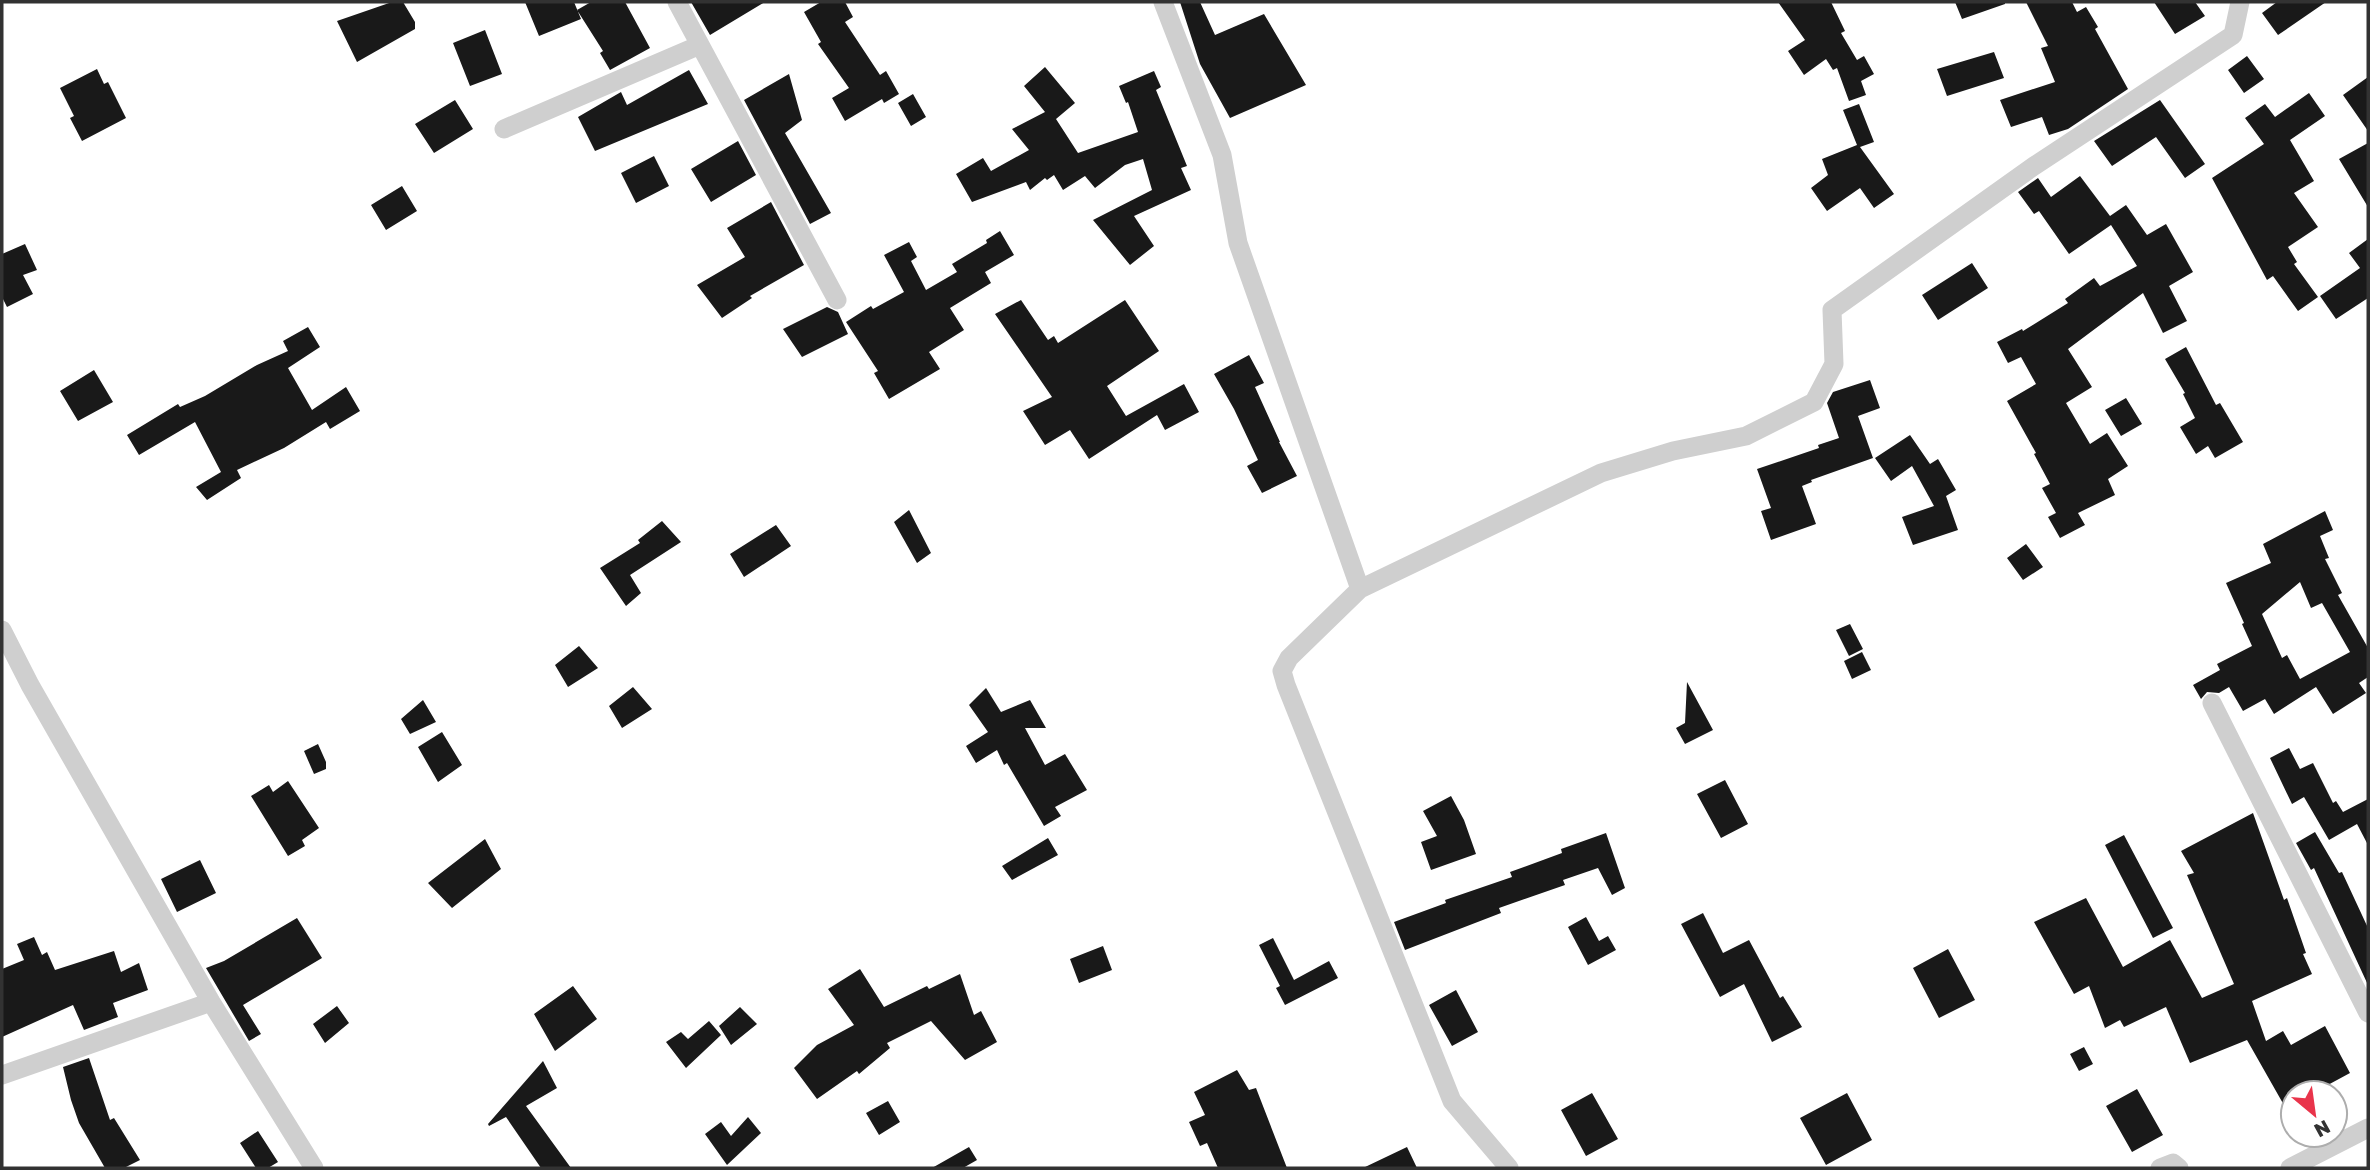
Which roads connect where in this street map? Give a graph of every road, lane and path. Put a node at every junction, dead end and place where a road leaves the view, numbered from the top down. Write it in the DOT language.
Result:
graph roads {
  1 [pos="677,2"];
  2 [pos="1163,2"];
  3 [pos="2240,2"];
  4 [pos="700,45"];
  5 [pos="504,129"];
  6 [pos="837,300"];
  7 [pos="1360,589"];
  8 [pos="2,630"];
  9 [pos="2211,703"];
  10 [pos="211,1002"];
  11 [pos="2368,1013"];
  12 [pos="2,1075"];
  13 [pos="2368,1128"];
  14 [pos="314,1168"];
  15 [pos="1509,1168"];
  16 [pos="2160,1168"];
  17 [pos="2179,1168"];
  18 [pos="2290,1168"];
  1 -- 4 [label="street"];
  2 -- 7 [label="street"];
  3 -- 7 [label="street"];
  4 -- 5 [label="street"];
  4 -- 6 [label="street"];
  7 -- 15 [label="street"];
  8 -- 10 [label="street"];
  9 -- 11 [label="street"];
  10 -- 12 [label="street"];
  10 -- 14 [label="street"];
  13 -- 18 [label="street"];
  16 -- 17 [label="street"];
}
